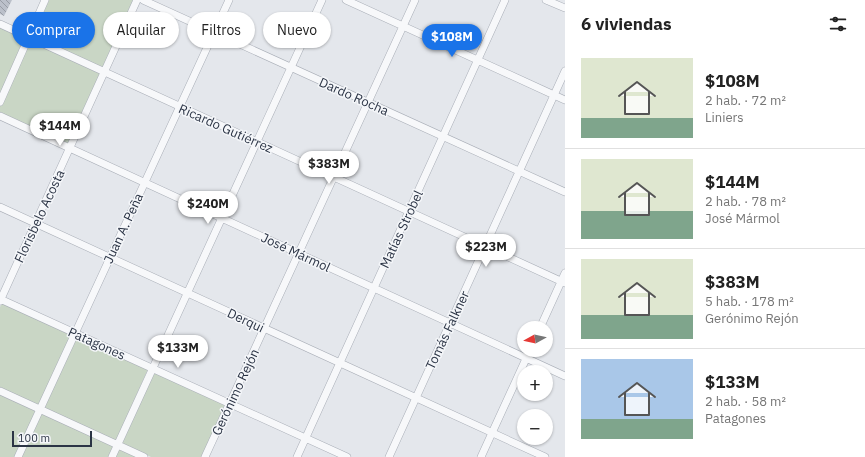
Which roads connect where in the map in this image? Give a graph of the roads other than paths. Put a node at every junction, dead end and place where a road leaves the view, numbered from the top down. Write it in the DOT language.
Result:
graph roads {
  1 [pos="45,0"];
  2 [pos="137,0"];
  3 [pos="143,0"];
  4 [pos="229,0"];
  5 [pos="322,0"];
  6 [pos="346,0"];
  7 [pos="414,0"];
  8 [pos="505,0"];
  9 [pos="546,0"];
  10 [pos="565,8"];
  11 [pos="40,12"];
  12 [pos="223,12"];
  13 [pos="187,20"];
  14 [pos="0,24"];
  15 [pos="403,26"];
  16 [pos="12,30"];
  17 [pos="24,48"];
  18 [pos="51,48"];
  19 [pos="206,48"];
  20 [pos="249,48"];
  21 [pos="478,60"];
  22 [pos="291,67"];
  23 [pos="565,71"];
  24 [pos="105,72"];
  25 [pos="554,95"];
  26 [pos="565,100"];
  27 [pos="0,102"];
  28 [pos="368,102"];
  29 [pos="179,106"];
  30 [pos="0,116"];
  31 [pos="444,136"];
  32 [pos="257,142"];
  33 [pos="70,149"];
  34 [pos="520,171"];
  35 [pos="334,177"];
  36 [pos="144,183"];
  37 [pos="565,192"];
  38 [pos="0,208"];
  39 [pos="409,212"];
  40 [pos="221,218"];
  41 [pos="35,224"];
  42 [pos="486,246"];
  43 [pos="298,254"];
  44 [pos="109,258"];
  45 [pos="565,273"];
  46 [pos="563,282"];
  47 [pos="374,288"];
  48 [pos="187,293"];
  49 [pos="0,300"];
  50 [pos="544,321"];
  51 [pos="450,323"];
  52 [pos="264,328"];
  53 [pos="75,333"];
  54 [pos="526,358"];
  55 [pos="340,363"];
  56 [pos="153,368"];
  57 [pos="565,376"];
  58 [pos="0,392"];
  59 [pos="416,398"];
  60 [pos="230,403"];
  61 [pos="40,410"];
  62 [pos="492,433"];
  63 [pos="306,438"];
  64 [pos="118,445"];
  65 [pos="18,457"];
  66 [pos="112,457"];
  67 [pos="144,457"];
  68 [pos="205,457"];
  69 [pos="297,457"];
  70 [pos="347,457"];
  71 [pos="390,457"];
  72 [pos="481,457"];
  73 [pos="545,457"];
  1 -- 11 [label="street"];
  2 -- 24 [label="street, Florisbelo Acosta"];
  3 -- 13 [label="street, Dardo Rocha"];
  4 -- 12 [label="street, Juan A. Peña"];
  5 -- 22 [label="street"];
  6 -- 15 [label="street"];
  7 -- 15 [label="street, Gerónimo Rejón"];
  8 -- 21 [label="street, Matías Strobel"];
  9 -- 10 [label="street"];
  14 -- 16 [label="street, Ricardo Gutiérrez"];
  15 -- 21 [label="street"];
  15 -- 28 [label="street, Gerónimo Rejón"];
  17 -- 27 [label="street"];
  18 -- 24 [label="street, Ricardo Gutiérrez"];
  19 -- 29 [label="street, Juan A. Peña"];
  20 -- 22 [label="street, Dardo Rocha"];
  21 -- 25 [label="street"];
  21 -- 31 [label="street, Matías Strobel"];
  22 -- 28 [label="street, Dardo Rocha"];
  22 -- 32 [label="street"];
  23 -- 25 [label="street, Tomás Falkner"];
  24 -- 29 [label="street, Ricardo Gutiérrez"];
  24 -- 33 [label="street, Florisbelo Acosta"];
  25 -- 26 [label="street"];
  25 -- 34 [label="street, Tomás Falkner"];
  28 -- 31 [label="street, Dardo Rocha"];
  28 -- 35 [label="street, Gerónimo Rejón"];
  29 -- 32 [label="street, Ricardo Gutiérrez"];
  29 -- 36 [label="street, Juan A. Peña"];
  30 -- 33 [label="street, José Mármol"];
  31 -- 34 [label="street, Dardo Rocha"];
  31 -- 39 [label="street, Matías Strobel"];
  32 -- 35 [label="street, Ricardo Gutiérrez"];
  32 -- 40 [label="street"];
  33 -- 36 [label="street, José Mármol"];
  33 -- 41 [label="street, Florisbelo Acosta"];
  34 -- 37 [label="street, Dardo Rocha"];
  34 -- 42 [label="street, Tomás Falkner"];
  35 -- 39 [label="street, Ricardo Gutiérrez"];
  35 -- 43 [label="street, Gerónimo Rejón"];
  36 -- 40 [label="street, José Mármol"];
  36 -- 44 [label="street, Juan A. Peña"];
  38 -- 41 [label="street, Derqui"];
  39 -- 42 [label="street, Ricardo Gutiérrez"];
  39 -- 47 [label="street, Matías Strobel"];
  40 -- 43 [label="street, José Mármol"];
  40 -- 48 [label="street"];
  41 -- 44 [label="street, Derqui"];
  41 -- 49 [label="street, Florisbelo Acosta"];
  42 -- 46 [label="street, Ricardo Gutiérrez"];
  42 -- 51 [label="street, Tomás Falkner"];
  43 -- 47 [label="street, José Mármol"];
  43 -- 52 [label="street, Gerónimo Rejón"];
  44 -- 48 [label="street, Derqui"];
  44 -- 53 [label="street, Juan A. Peña"];
  45 -- 46 [label="street"];
  46 -- 50 [label="street"];
  47 -- 51 [label="street, José Mármol"];
  47 -- 55 [label="street, Matías Strobel"];
  48 -- 52 [label="street, Derqui"];
  48 -- 56 [label="street"];
  49 -- 53 [label="street, Patagones"];
  51 -- 54 [label="street, José Mármol"];
  51 -- 59 [label="street, Tomás Falkner"];
  52 -- 55 [label="street, Derqui"];
  52 -- 60 [label="street, Gerónimo Rejón"];
  53 -- 56 [label="street, Patagones"];
  53 -- 61 [label="street, Juan A. Peña"];
  54 -- 57 [label="street, José Mármol"];
  54 -- 62 [label="street"];
  55 -- 59 [label="street, Derqui"];
  55 -- 63 [label="street, Matías Strobel"];
  56 -- 60 [label="street, Patagones"];
  56 -- 64 [label="street"];
  58 -- 61 [label="street"];
  59 -- 62 [label="street, Derqui"];
  59 -- 71 [label="street, Tomás Falkner"];
  60 -- 63 [label="street, Patagones"];
  60 -- 68 [label="street, Gerónimo Rejón"];
  61 -- 64 [label="street"];
  61 -- 65 [label="street, Juan A. Peña"];
  62 -- 72 [label="street"];
  62 -- 73 [label="street, Derqui"];
  63 -- 69 [label="street, Matías Strobel"];
  63 -- 70 [label="street, Patagones"];
  64 -- 66 [label="street"];
  64 -- 67 [label="street"];
}
